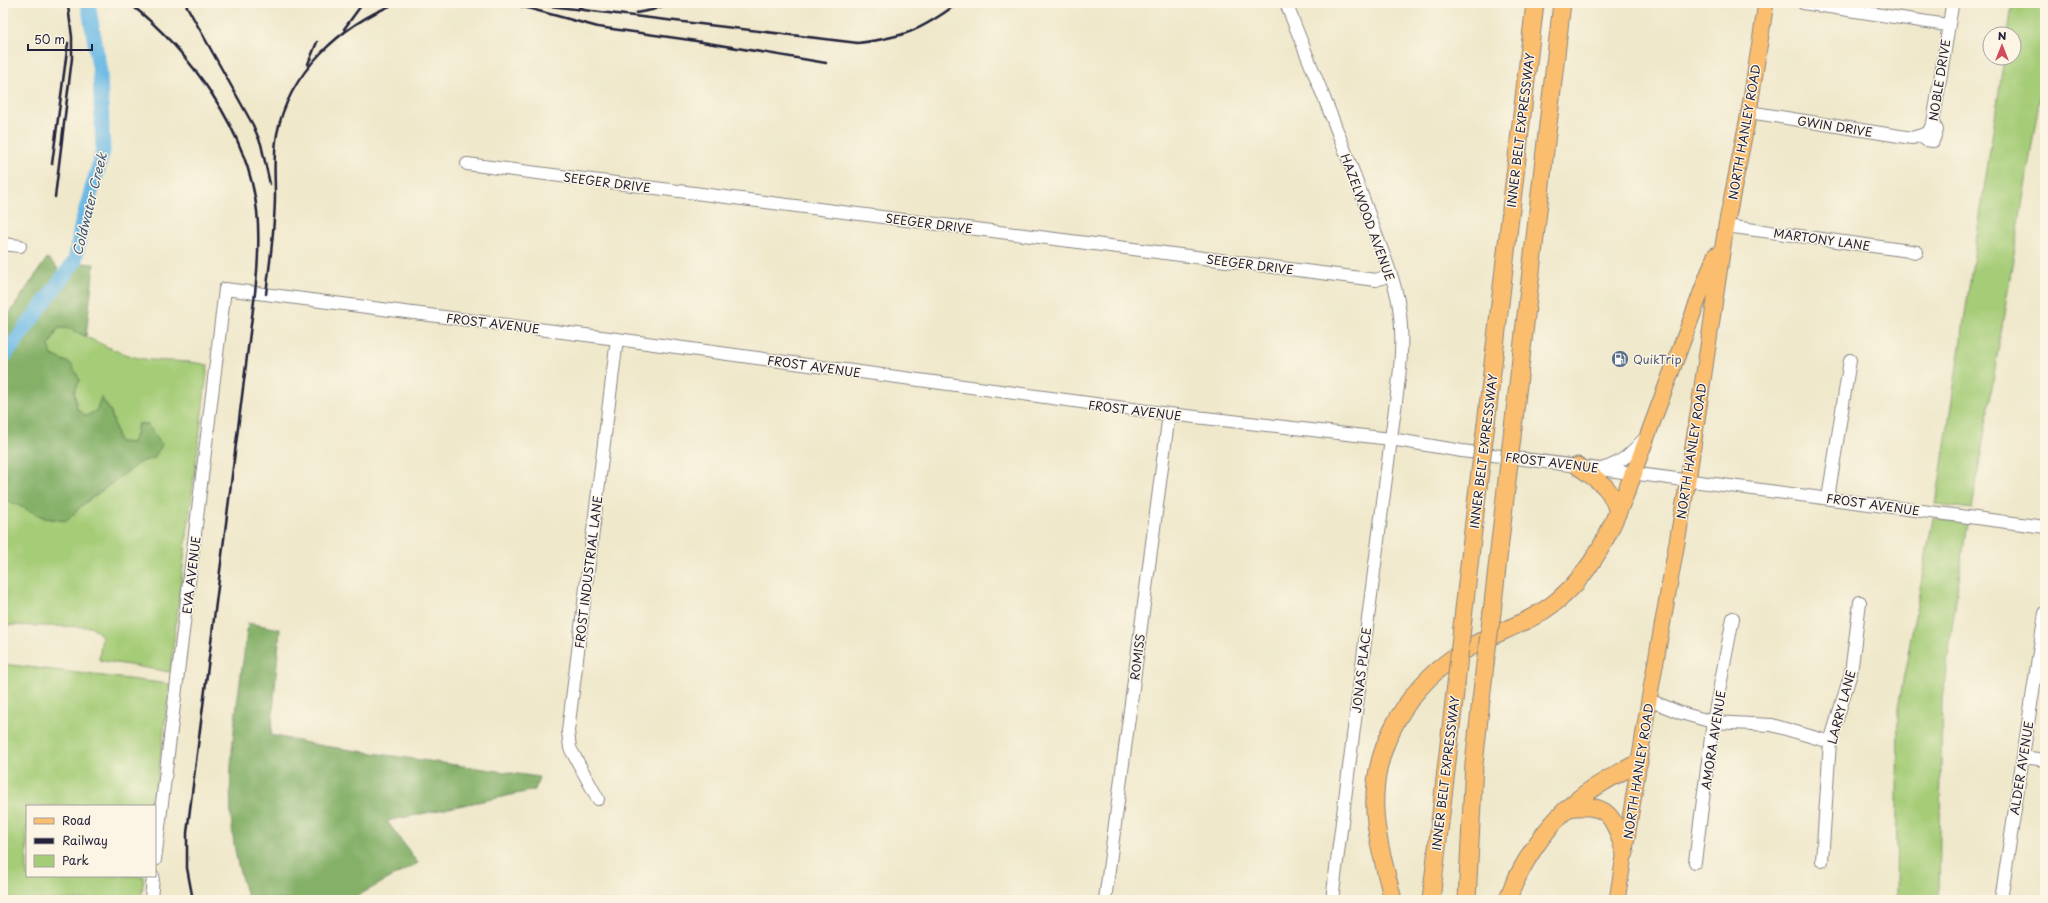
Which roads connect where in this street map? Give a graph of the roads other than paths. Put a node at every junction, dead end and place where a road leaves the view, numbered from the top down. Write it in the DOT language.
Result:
graph roads {
  1 [pos="1286,3"];
  2 [pos="1535,3"];
  3 [pos="1562,3"];
  4 [pos="1766,3"];
  5 [pos="1803,3"];
  6 [pos="1952,6"];
  7 [pos="1947,25"];
  8 [pos="1749,112"];
  9 [pos="1927,131"];
  10 [pos="467,164"];
  11 [pos="1726,226"];
  12 [pos="3,244"];
  13 [pos="20,246"];
  14 [pos="1917,252"];
  15 [pos="1390,275"];
  16 [pos="225,289"];
  17 [pos="618,339"];
  18 [pos="1850,360"];
  19 [pos="1169,414"];
  20 [pos="1649,434"];
  21 [pos="1391,440"];
  22 [pos="1578,466"];
  23 [pos="1600,468"];
  24 [pos="1634,472"];
  25 [pos="1688,480"];
  26 [pos="1828,498"];
  27 [pos="1618,512"];
  28 [pos="2045,527"];
  29 [pos="1860,602"];
  30 [pos="2045,613"];
  31 [pos="1734,618"];
  32 [pos="1649,700"];
  33 [pos="1713,722"];
  34 [pos="1830,742"];
  35 [pos="2023,757"];
  36 [pos="2045,760"];
  37 [pos="1639,762"];
  38 [pos="598,799"];
  39 [pos="1568,808"];
  40 [pos="156,852"];
  41 [pos="1624,853"];
  42 [pos="1822,860"];
  43 [pos="1695,862"];
  44 [pos="153,877"];
  45 [pos="151,900"];
  46 [pos="1105,900"];
  47 [pos="1332,900"];
  48 [pos="1393,900"];
  49 [pos="1431,900"];
  50 [pos="1467,900"];
  51 [pos="1507,900"];
  52 [pos="1617,900"];
  53 [pos="2001,900"];
  1 -- 15 [label="street, HAZELWOOD AVENUE"];
  2 -- 49 [label="highway, INNER BELT EXPRESSWAY, bridge"];
  3 -- 50 [label="highway, bridge"];
  4 -- 8 [label="main road, NORTH HANLEY ROAD"];
  5 -- 7 [label="street"];
  6 -- 7 [label="street, NOBLE DRIVE"];
  7 -- 9 [label="street, NOBLE DRIVE"];
  8 -- 9 [label="street, GWIN DRIVE"];
  8 -- 11 [label="main road, NORTH HANLEY ROAD"];
  10 -- 15 [label="street, SEEGER DRIVE"];
  11 -- 14 [label="street, MARTONY LANE"];
  11 -- 20 [label="main road"];
  11 -- 25 [label="main road, NORTH HANLEY ROAD"];
  12 -- 13 [label="street"];
  15 -- 21 [label="street, HAZELWOOD AVENUE"];
  16 -- 17 [label="street, FROST AVENUE"];
  16 -- 40 [label="street, EVA AVENUE"];
  17 -- 19 [label="street, FROST AVENUE"];
  17 -- 38 [label="street, FROST INDUSTRIAL LANE"];
  18 -- 26 [label="street"];
  19 -- 21 [label="street, FROST AVENUE"];
  19 -- 46 [label="street, ROMISS"];
  20 -- 23 [label="street"];
  20 -- 24 [label="main road"];
  21 -- 22 [label="street, FROST AVENUE"];
  21 -- 47 [label="street, JONAS PLACE"];
  22 -- 23 [label="street, FROST AVENUE"];
  22 -- 27 [label="highway"];
  23 -- 24 [label="street, FROST AVENUE"];
  24 -- 25 [label="street, FROST AVENUE"];
  24 -- 27 [label="highway"];
  25 -- 26 [label="street, FROST AVENUE"];
  25 -- 32 [label="main road, NORTH HANLEY ROAD"];
  26 -- 28 [label="street, FROST AVENUE"];
  27 -- 48 [label="highway"];
  29 -- 34 [label="street, LARRY LANE"];
  30 -- 35 [label="street, ALDER AVENUE"];
  31 -- 33 [label="street, AMORA AVENUE"];
  32 -- 33 [label="street"];
  32 -- 37 [label="main road, NORTH HANLEY ROAD"];
  33 -- 34 [label="street"];
  33 -- 43 [label="street, AMORA AVENUE"];
  34 -- 42 [label="street, LARRY LANE"];
  35 -- 36 [label="street"];
  35 -- 53 [label="street, ALDER AVENUE"];
  37 -- 39 [label="highway"];
  37 -- 41 [label="main road, NORTH HANLEY ROAD"];
  39 -- 41 [label="highway"];
  39 -- 51 [label="highway"];
  41 -- 52 [label="main road, NORTH HANLEY ROAD"];
  44 -- 45 [label="street"];
}
